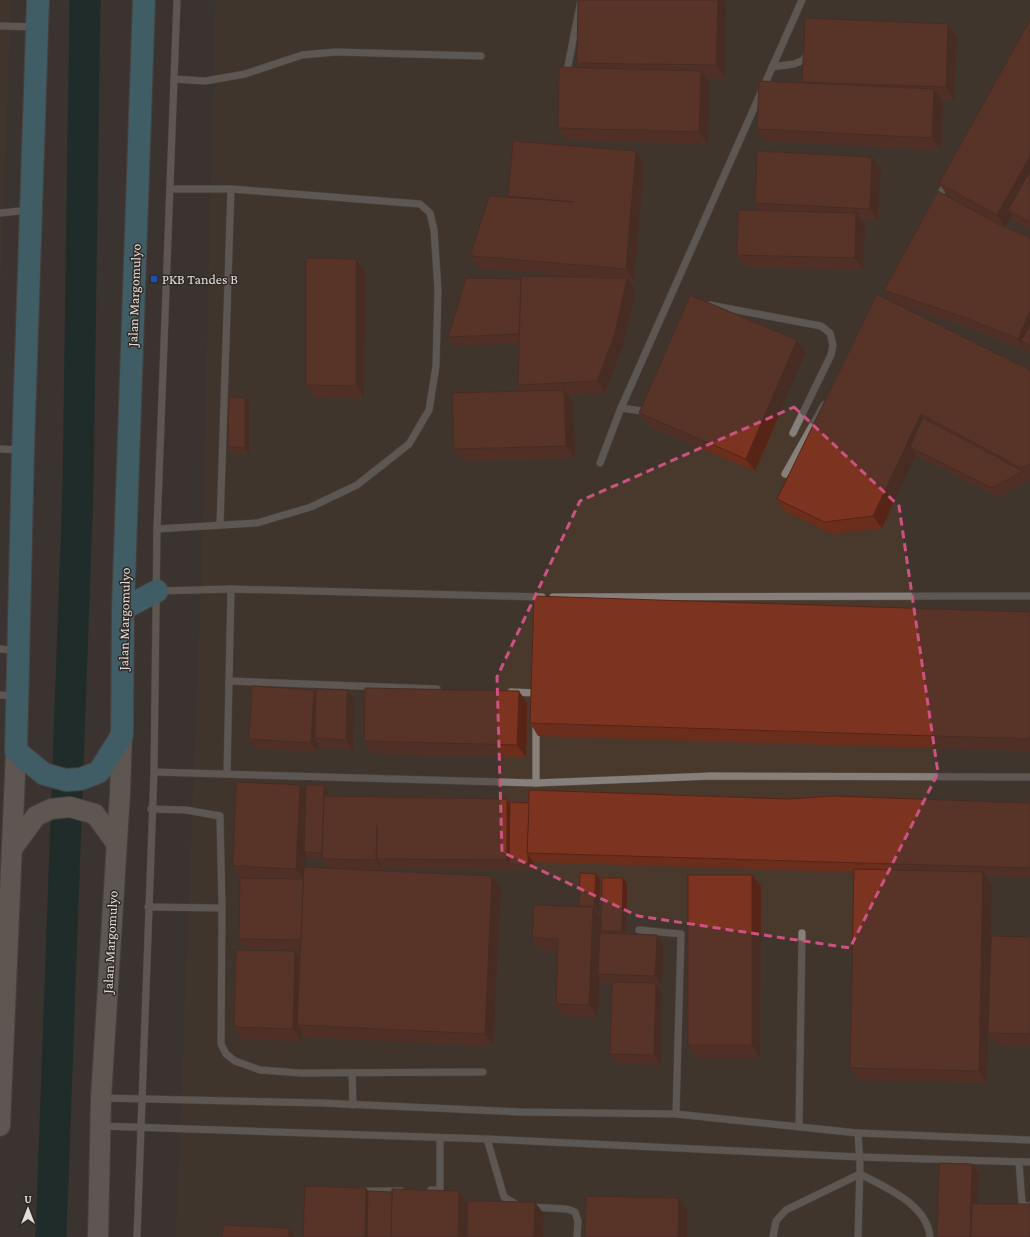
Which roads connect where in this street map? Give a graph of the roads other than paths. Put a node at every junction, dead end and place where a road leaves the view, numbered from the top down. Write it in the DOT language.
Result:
graph roads {
  1 [pos="38,0"];
  2 [pos="144,0"];
  3 [pos="177,0"];
  4 [pos="581,0"];
  5 [pos="802,0"];
  6 [pos="0,26"];
  7 [pos="37,27"];
  8 [pos="808,47"];
  9 [pos="481,56"];
  10 [pos="772,67"];
  11 [pos="174,79"];
  12 [pos="564,85"];
  13 [pos="950,177"];
  14 [pos="170,189"];
  15 [pos="231,189"];
  16 [pos="934,205"];
  17 [pos="32,210"];
  18 [pos="0,213"];
  19 [pos="703,304"];
  20 [pos="654,398"];
  21 [pos="827,398"];
  22 [pos="622,408"];
  23 [pos="793,433"];
  24 [pos="0,449"];
  25 [pos="23,450"];
  26 [pos="600,463"];
  27 [pos="785,474"];
  28 [pos="220,525"];
  29 [pos="157,529"];
  30 [pos="231,589"];
  31 [pos="156,591"];
  32 [pos="1030,596"];
  33 [pos="123,609"];
  34 [pos="9,649"];
  35 [pos="229,681"];
  36 [pos="442,690"];
  37 [pos="505,692"];
  38 [pos="9,695"];
  39 [pos="536,701"];
  40 [pos="536,716"];
  41 [pos="122,735"];
  42 [pos="16,751"];
  43 [pos="154,772"];
  44 [pos="227,773"];
  45 [pos="1030,778"];
  46 [pos="536,783"];
  47 [pos="151,809"];
  48 [pos="116,843"];
  49 [pos="12,849"];
  50 [pos="148,907"];
  51 [pos="222,908"];
  52 [pos="639,930"];
  53 [pos="802,933"];
  54 [pos="4,992"];
  55 [pos="483,1072"];
  56 [pos="352,1073"];
  57 [pos="101,1098"];
  58 [pos="142,1100"];
  59 [pos="352,1105"];
  60 [pos="676,1114"];
  61 [pos="0,1126"];
  62 [pos="100,1126"];
  63 [pos="800,1127"];
  64 [pos="140,1128"];
  65 [pos="858,1133"];
  66 [pos="440,1139"];
  67 [pos="487,1139"];
  68 [pos="1030,1140"];
  69 [pos="860,1156"];
  70 [pos="1019,1162"];
  71 [pos="1030,1162"];
  72 [pos="860,1174"];
  73 [pos="409,1190"];
  74 [pos="424,1190"];
  75 [pos="348,1191"];
  76 [pos="1030,1206"];
  77 [pos="98,1237"];
  78 [pos="136,1237"];
  79 [pos="576,1237"];
  80 [pos="773,1237"];
  81 [pos="858,1237"];
  82 [pos="930,1237"];
  1 -- 7 [label="highway"];
  2 -- 33 [label="highway, Jalan Margomulyo"];
  3 -- 11 [label="lane"];
  4 -- 12 [label="lane"];
  5 -- 10 [label="lane"];
  6 -- 7 [label="lane"];
  7 -- 17 [label="highway"];
  8 -- 10 [label="lane"];
  9 -- 11 [label="lane"];
  10 -- 22 [label="lane"];
  11 -- 14 [label="lane"];
  13 -- 16 [label="lane"];
  14 -- 15 [label="lane"];
  14 -- 29 [label="lane"];
  15 -- 28 [label="lane"];
  15 -- 28 [label="lane"];
  17 -- 18 [label="lane"];
  17 -- 25 [label="highway"];
  19 -- 23 [label="lane"];
  20 -- 22 [label="lane"];
  21 -- 27 [label="lane"];
  22 -- 26 [label="lane"];
  24 -- 25 [label="lane"];
  25 -- 34 [label="highway"];
  28 -- 29 [label="lane"];
  29 -- 31 [label="lane"];
  30 -- 31 [label="lane"];
  30 -- 32 [label="lane"];
  30 -- 35 [label="lane"];
  31 -- 33 [label="highway"];
  31 -- 43 [label="lane"];
  33 -- 41 [label="highway, Jalan Margomulyo"];
  34 -- 38 [label="highway"];
  35 -- 36 [label="lane"];
  35 -- 44 [label="lane"];
  37 -- 39 [label="lane"];
  38 -- 42 [label="highway"];
  40 -- 46 [label="lane"];
  41 -- 42 [label="highway"];
  41 -- 48 [label="main road, Jalan Margomulyo"];
  42 -- 49 [label="main road"];
  43 -- 44 [label="lane"];
  43 -- 47 [label="lane"];
  44 -- 46 [label="lane"];
  45 -- 46 [label="lane"];
  47 -- 50 [label="lane"];
  47 -- 51 [label="lane"];
  48 -- 49 [label="main road"];
  48 -- 57 [label="main road, Jalan Margomulyo"];
  49 -- 54 [label="main road"];
  50 -- 51 [label="lane"];
  50 -- 58 [label="lane"];
  51 -- 56 [label="lane"];
  52 -- 60 [label="lane"];
  53 -- 63 [label="lane"];
  54 -- 61 [label="main road"];
  55 -- 56 [label="lane"];
  56 -- 59 [label="lane"];
  57 -- 58 [label="lane"];
  57 -- 62 [label="main road, Jalan Margomulyo"];
  58 -- 59 [label="lane"];
  58 -- 64 [label="lane"];
  59 -- 60 [label="lane"];
  60 -- 63 [label="lane"];
  62 -- 64 [label="lane"];
  62 -- 77 [label="main road, Jalan Margomulyo"];
  63 -- 65 [label="lane"];
  64 -- 66 [label="lane"];
  64 -- 78 [label="lane"];
  65 -- 68 [label="lane"];
  65 -- 69 [label="lane"];
  66 -- 67 [label="lane"];
  66 -- 74 [label="lane"];
  67 -- 69 [label="lane"];
  67 -- 79 [label="lane"];
  69 -- 70 [label="lane"];
  69 -- 72 [label="lane"];
  70 -- 71 [label="lane"];
  70 -- 76 [label="lane"];
  72 -- 80 [label="lane"];
  72 -- 81 [label="lane"];
  72 -- 82 [label="lane"];
  73 -- 75 [label="lane"];
}
